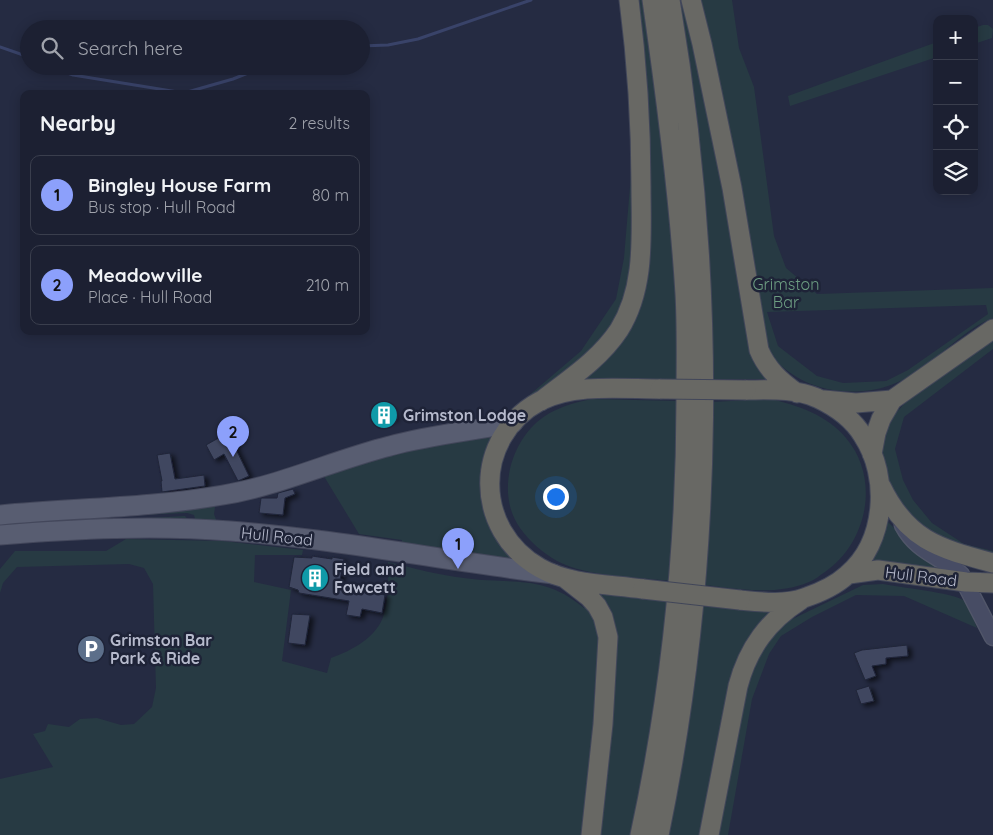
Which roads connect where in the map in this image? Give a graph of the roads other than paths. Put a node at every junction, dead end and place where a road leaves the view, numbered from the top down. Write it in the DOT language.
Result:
graph roads {
  1 [pos="629,0"];
  2 [pos="652,0"];
  3 [pos="670,0"];
  4 [pos="691,0"];
  5 [pos="993,329"];
  6 [pos="797,393"];
  7 [pos="817,398"];
  8 [pos="892,400"];
  9 [pos="541,401"];
  10 [pos="513,423"];
  11 [pos="872,454"];
  12 [pos="879,482"];
  13 [pos="897,514"];
  14 [pos="0,515"];
  15 [pos="0,535"];
  16 [pos="993,563"];
  17 [pos="848,574"];
  18 [pos="559,576"];
  19 [pos="966,582"];
  20 [pos="993,583"];
  21 [pos="802,599"];
  22 [pos="993,637"];
  23 [pos="591,835"];
  24 [pos="640,835"];
  25 [pos="659,835"];
  26 [pos="710,835"];
  1 -- 9 [label="highway"];
  2 -- 24 [label="highway"];
  3 -- 25 [label="highway"];
  4 -- 6 [label="highway"];
  5 -- 8 [label="highway"];
  6 -- 7 [label="highway"];
  6 -- 9 [label="highway, bridge"];
  7 -- 8 [label="highway"];
  7 -- 11 [label="highway"];
  8 -- 11 [label="highway"];
  9 -- 10 [label="highway"];
  10 -- 14 [label="main road"];
  10 -- 18 [label="highway"];
  11 -- 12 [label="highway"];
  12 -- 13 [label="highway, Hull Road"];
  12 -- 17 [label="highway"];
  13 -- 16 [label="highway, Hull Road"];
  13 -- 19 [label="main road"];
  15 -- 18 [label="main road, Hull Road"];
  17 -- 19 [label="highway, Hull Road"];
  17 -- 21 [label="highway"];
  18 -- 21 [label="highway, bridge"];
  18 -- 23 [label="highway"];
  19 -- 20 [label="highway, Hull Road"];
  19 -- 22 [label="main road"];
  21 -- 26 [label="highway"];
}
